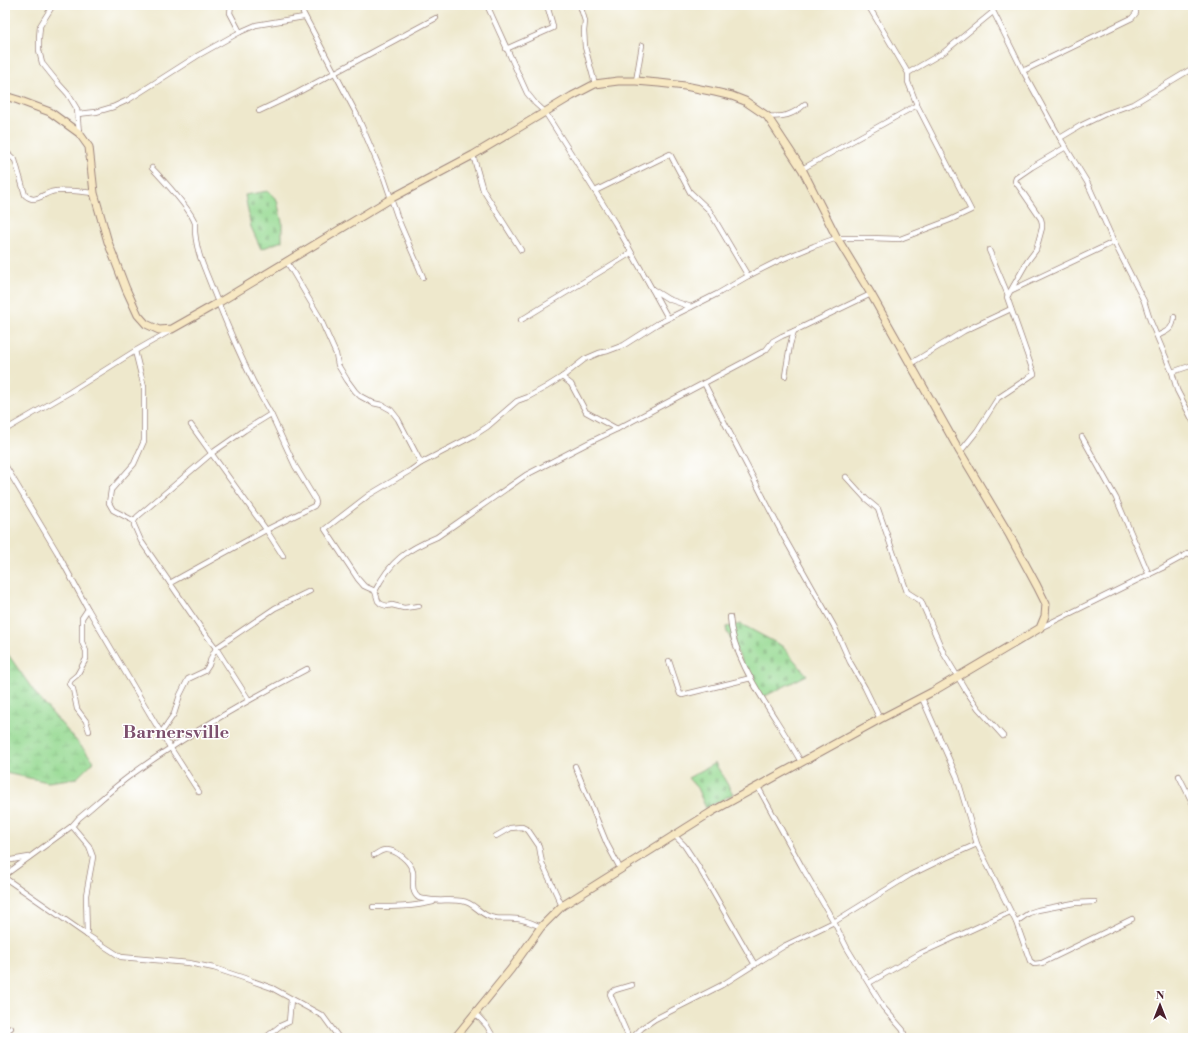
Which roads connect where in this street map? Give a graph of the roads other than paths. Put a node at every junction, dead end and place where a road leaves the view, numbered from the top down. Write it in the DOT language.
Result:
graph roads {
  1 [pos="53,5"];
  2 [pos="231,5"];
  3 [pos="299,5"];
  4 [pos="487,5"];
  5 [pos="547,5"];
  6 [pos="580,5"];
  7 [pos="868,5"];
  8 [pos="990,5"];
  9 [pos="1136,5"];
  10 [pos="993,12"];
  11 [pos="304,17"];
  12 [pos="436,18"];
  13 [pos="240,32"];
  14 [pos="642,45"];
  15 [pos="506,49"];
  16 [pos="1193,68"];
  17 [pos="1023,71"];
  18 [pos="334,73"];
  19 [pos="908,73"];
  20 [pos="636,81"];
  21 [pos="595,84"];
  22 [pos="5,96"];
  23 [pos="805,104"];
  24 [pos="917,105"];
  25 [pos="259,111"];
  26 [pos="545,112"];
  27 [pos="78,114"];
  28 [pos="767,116"];
  29 [pos="79,133"];
  30 [pos="1060,138"];
  31 [pos="1066,147"];
  32 [pos="5,151"];
  33 [pos="473,155"];
  34 [pos="152,168"];
  35 [pos="802,169"];
  36 [pos="595,191"];
  37 [pos="94,193"];
  38 [pos="392,198"];
  39 [pos="837,238"];
  40 [pos="1114,242"];
  41 [pos="521,250"];
  42 [pos="989,250"];
  43 [pos="631,253"];
  44 [pos="287,262"];
  45 [pos="748,276"];
  46 [pos="423,277"];
  47 [pos="652,289"];
  48 [pos="1012,290"];
  49 [pos="871,294"];
  50 [pos="1008,295"];
  51 [pos="218,303"];
  52 [pos="691,307"];
  53 [pos="1011,309"];
  54 [pos="1174,317"];
  55 [pos="668,318"];
  56 [pos="521,320"];
  57 [pos="172,329"];
  58 [pos="794,331"];
  59 [pos="1156,336"];
  60 [pos="135,351"];
  61 [pos="910,364"];
  62 [pos="1193,365"];
  63 [pos="1172,372"];
  64 [pos="785,376"];
  65 [pos="562,377"];
  66 [pos="704,384"];
  67 [pos="271,414"];
  68 [pos="1193,422"];
  69 [pos="191,425"];
  70 [pos="5,430"];
  71 [pos="617,430"];
  72 [pos="1082,437"];
  73 [pos="960,452"];
  74 [pos="212,453"];
  75 [pos="421,463"];
  76 [pos="5,465"];
  77 [pos="846,477"];
  78 [pos="134,521"];
  79 [pos="266,530"];
  80 [pos="1193,551"];
  81 [pos="283,556"];
  82 [pos="1149,574"];
  83 [pos="170,583"];
  84 [pos="310,591"];
  85 [pos="375,591"];
  86 [pos="419,606"];
  87 [pos="88,609"];
  88 [pos="730,617"];
  89 [pos="1040,628"];
  90 [pos="216,648"];
  91 [pos="669,661"];
  92 [pos="306,669"];
  93 [pos="957,677"];
  94 [pos="751,678"];
  95 [pos="922,698"];
  96 [pos="249,700"];
  97 [pos="880,719"];
  98 [pos="89,731"];
  99 [pos="161,734"];
  100 [pos="1003,736"];
  101 [pos="170,748"];
  102 [pos="801,762"];
  103 [pos="575,766"];
  104 [pos="1179,776"];
  105 [pos="758,787"];
  106 [pos="200,792"];
  107 [pos="1193,804"];
  108 [pos="72,826"];
  109 [pos="496,836"];
  110 [pos="674,836"];
  111 [pos="977,844"];
  112 [pos="374,855"];
  113 [pos="30,856"];
  114 [pos="5,861"];
  115 [pos="620,870"];
  116 [pos="5,876"];
  117 [pos="435,901"];
  118 [pos="1095,902"];
  119 [pos="562,906"];
  120 [pos="373,907"];
  121 [pos="1010,912"];
  122 [pos="1132,919"];
  123 [pos="834,922"];
  124 [pos="1016,922"];
  125 [pos="541,927"];
  126 [pos="87,935"];
  127 [pos="755,965"];
  128 [pos="869,983"];
  129 [pos="632,985"];
  130 [pos="291,999"];
  131 [pos="475,1013"];
  132 [pos="11,1028"];
  133 [pos="5,1032"];
  134 [pos="265,1038"];
  135 [pos="340,1038"];
  136 [pos="454,1038"];
  137 [pos="494,1038"];
  138 [pos="629,1038"];
  139 [pos="632,1038"];
  140 [pos="905,1038"];
  1 -- 27 [label="street"];
  2 -- 13 [label="street"];
  3 -- 11 [label="street"];
  4 -- 15 [label="street"];
  5 -- 15 [label="street"];
  6 -- 21 [label="street"];
  7 -- 19 [label="street"];
  8 -- 10 [label="street"];
  9 -- 17 [label="street"];
  10 -- 17 [label="street"];
  10 -- 19 [label="street"];
  11 -- 13 [label="street"];
  11 -- 18 [label="street"];
  12 -- 18 [label="street"];
  13 -- 27 [label="street"];
  14 -- 20 [label="street"];
  15 -- 26 [label="street"];
  16 -- 30 [label="street"];
  17 -- 30 [label="street"];
  18 -- 25 [label="street"];
  18 -- 38 [label="street"];
  19 -- 24 [label="street"];
  20 -- 21 [label="main road"];
  20 -- 28 [label="main road"];
  21 -- 26 [label="main road"];
  22 -- 29 [label="main road"];
  23 -- 28 [label="street"];
  24 -- 35 [label="street"];
  24 -- 39 [label="street"];
  26 -- 33 [label="main road"];
  26 -- 36 [label="street"];
  27 -- 29 [label="street"];
  28 -- 35 [label="main road"];
  29 -- 37 [label="main road"];
  30 -- 31 [label="street"];
  31 -- 40 [label="street"];
  31 -- 48 [label="street"];
  32 -- 37 [label="street"];
  33 -- 38 [label="main road"];
  33 -- 41 [label="street"];
  34 -- 51 [label="street"];
  35 -- 39 [label="main road"];
  36 -- 43 [label="street"];
  36 -- 45 [label="street"];
  37 -- 57 [label="main road"];
  38 -- 44 [label="main road"];
  38 -- 46 [label="street"];
  39 -- 45 [label="street"];
  39 -- 49 [label="main road"];
  40 -- 48 [label="street"];
  40 -- 59 [label="street"];
  42 -- 50 [label="street"];
  43 -- 47 [label="street"];
  43 -- 56 [label="street"];
  44 -- 51 [label="main road"];
  44 -- 75 [label="street"];
  45 -- 52 [label="street"];
  47 -- 52 [label="street"];
  47 -- 55 [label="street"];
  48 -- 50 [label="street"];
  49 -- 58 [label="street"];
  49 -- 61 [label="main road"];
  50 -- 53 [label="street"];
  51 -- 57 [label="main road"];
  51 -- 67 [label="street"];
  52 -- 55 [label="street"];
  53 -- 61 [label="street"];
  53 -- 73 [label="street"];
  54 -- 59 [label="street"];
  55 -- 65 [label="street"];
  57 -- 60 [label="street"];
  58 -- 64 [label="street"];
  58 -- 66 [label="street"];
  59 -- 63 [label="street"];
  60 -- 70 [label="street"];
  60 -- 78 [label="street"];
  61 -- 73 [label="main road"];
  62 -- 63 [label="street"];
  63 -- 68 [label="street"];
  65 -- 71 [label="street"];
  65 -- 75 [label="street"];
  66 -- 71 [label="street"];
  66 -- 97 [label="street"];
  67 -- 74 [label="street"];
  67 -- 79 [label="street"];
  69 -- 74 [label="street"];
  71 -- 85 [label="street"];
  72 -- 82 [label="street"];
  73 -- 89 [label="main road"];
  74 -- 78 [label="street"];
  74 -- 79 [label="street"];
  75 -- 85 [label="street"];
  76 -- 87 [label="street"];
  77 -- 93 [label="street"];
  78 -- 83 [label="street"];
  79 -- 81 [label="street"];
  79 -- 83 [label="street"];
  80 -- 82 [label="street"];
  82 -- 89 [label="street"];
  83 -- 90 [label="street"];
  84 -- 90 [label="street"];
  85 -- 86 [label="street"];
  87 -- 98 [label="street"];
  87 -- 99 [label="street"];
  88 -- 94 [label="street"];
  89 -- 93 [label="main road"];
  90 -- 96 [label="street"];
  90 -- 99 [label="street"];
  91 -- 94 [label="street"];
  92 -- 96 [label="street"];
  93 -- 95 [label="main road"];
  93 -- 100 [label="street"];
  94 -- 102 [label="street"];
  95 -- 97 [label="main road"];
  95 -- 111 [label="street"];
  96 -- 101 [label="street"];
  97 -- 102 [label="main road"];
  99 -- 101 [label="street"];
  101 -- 106 [label="street"];
  101 -- 108 [label="street"];
  102 -- 105 [label="main road"];
  103 -- 115 [label="street"];
  104 -- 107 [label="street"];
  105 -- 110 [label="main road"];
  105 -- 123 [label="street"];
  108 -- 113 [label="street"];
  108 -- 126 [label="street"];
  109 -- 119 [label="street"];
  110 -- 115 [label="main road"];
  110 -- 127 [label="street"];
  111 -- 121 [label="street"];
  111 -- 123 [label="street"];
  112 -- 117 [label="street"];
  113 -- 114 [label="street"];
  113 -- 116 [label="street"];
  115 -- 119 [label="main road"];
  116 -- 126 [label="street"];
  117 -- 120 [label="street"];
  117 -- 125 [label="street"];
  118 -- 124 [label="street"];
  119 -- 125 [label="main road"];
  121 -- 124 [label="street"];
  121 -- 128 [label="street"];
  122 -- 124 [label="street"];
  123 -- 127 [label="street"];
  123 -- 128 [label="street"];
  125 -- 131 [label="main road"];
  126 -- 130 [label="street"];
  127 -- 139 [label="street"];
  128 -- 140 [label="street"];
  129 -- 138 [label="street"];
  130 -- 134 [label="street"];
  130 -- 135 [label="street"];
  131 -- 136 [label="main road"];
  131 -- 137 [label="street"];
  132 -- 133 [label="street"];
}
